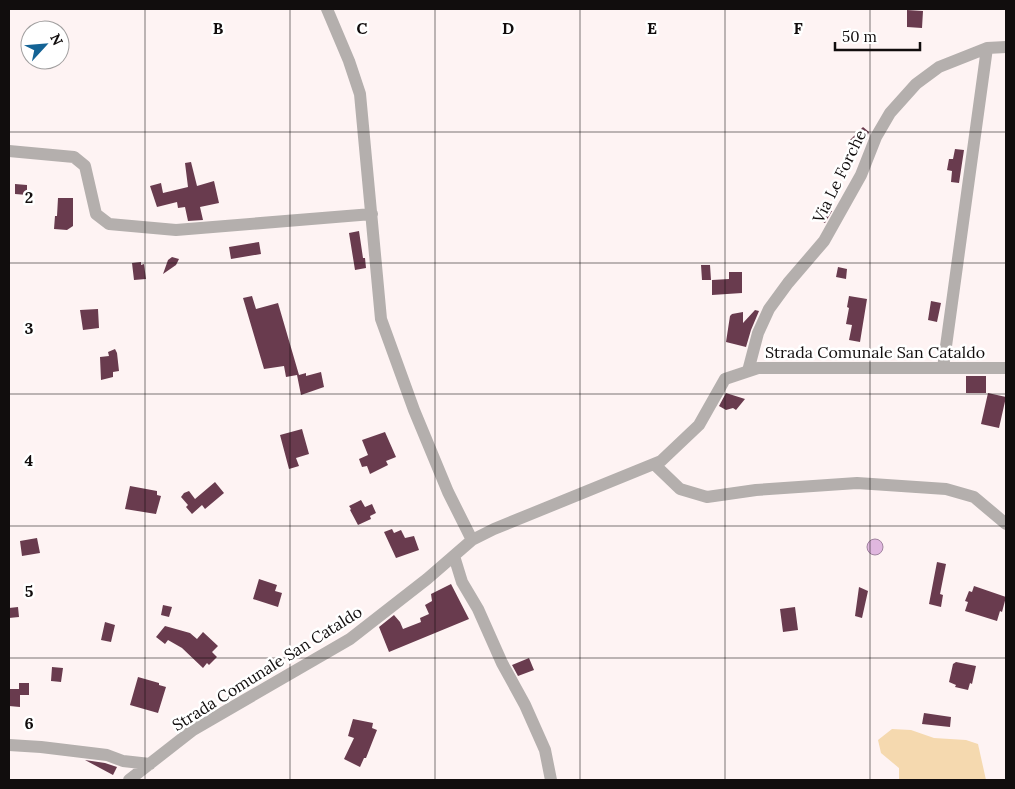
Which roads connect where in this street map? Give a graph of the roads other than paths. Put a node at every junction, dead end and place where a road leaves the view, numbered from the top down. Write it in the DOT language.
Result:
graph roads {
  1 [pos="327,9"];
  2 [pos="1006,47"];
  3 [pos="987,48"];
  4 [pos="9,151"];
  5 [pos="372,214"];
  6 [pos="943,368"];
  7 [pos="1006,368"];
  8 [pos="748,371"];
  9 [pos="654,464"];
  10 [pos="1006,524"];
  11 [pos="472,540"];
  12 [pos="454,556"];
  13 [pos="9,745"];
  14 [pos="150,764"];
  15 [pos="129,780"];
  16 [pos="551,780"];
  1 -- 5 [label="street"];
  2 -- 3 [label="street, Via Le Forche"];
  3 -- 6 [label="street"];
  3 -- 8 [label="street, Via Le Forche"];
  4 -- 5 [label="street"];
  5 -- 11 [label="street"];
  6 -- 7 [label="street, Strada Comunale San Cataldo"];
  6 -- 8 [label="street, Strada Comunale San Cataldo"];
  8 -- 9 [label="street, Strada Comunale San Cataldo"];
  9 -- 10 [label="street"];
  9 -- 11 [label="street, Strada Comunale San Cataldo"];
  11 -- 12 [label="street, Strada Comunale San Cataldo"];
  12 -- 14 [label="street, Strada Comunale San Cataldo"];
  12 -- 16 [label="street"];
  13 -- 14 [label="street"];
  14 -- 15 [label="street, Strada Comunale San Cataldo"];
}
